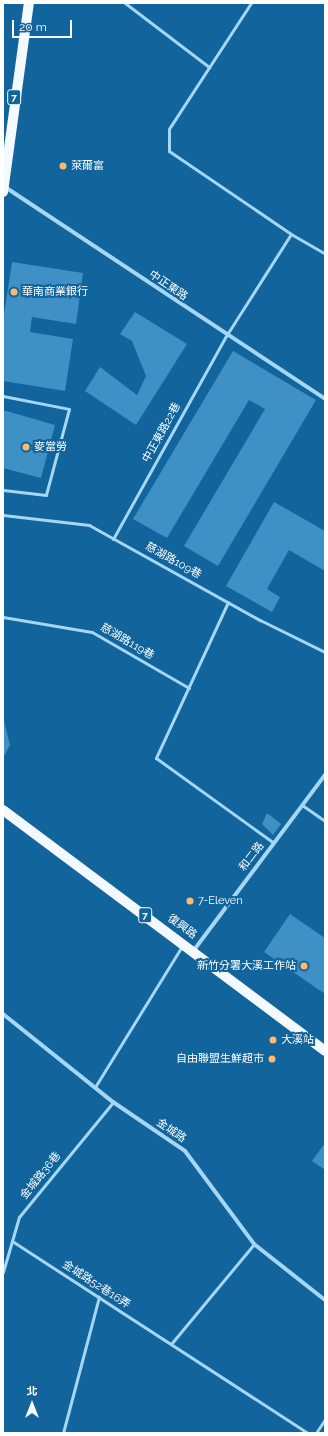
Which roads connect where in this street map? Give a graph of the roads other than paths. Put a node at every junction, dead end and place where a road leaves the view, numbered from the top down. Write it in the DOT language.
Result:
graph roads {
  1 [pos="29,3"];
  2 [pos="125,3"];
  3 [pos="251,3"];
  4 [pos="209,67"];
  5 [pos="3,188"];
  6 [pos="291,234"];
  7 [pos="325,254"];
  8 [pos="226,336"];
  9 [pos="3,396"];
  10 [pos="325,399"];
  11 [pos="3,490"];
  12 [pos="3,515"];
  13 [pos="113,539"];
  14 [pos="228,602"];
  15 [pos="3,617"];
  16 [pos="325,652"];
  17 [pos="189,688"];
  18 [pos="325,775"];
  19 [pos="302,806"];
  20 [pos="3,810"];
  21 [pos="325,821"];
  22 [pos="274,843"];
  23 [pos="184,943"];
  24 [pos="194,950"];
  25 [pos="3,1014"];
  26 [pos="325,1051"];
  27 [pos="95,1087"];
  28 [pos="113,1102"];
  29 [pos="12,1241"];
  30 [pos="254,1244"];
  31 [pos="3,1272"];
  32 [pos="100,1297"];
  33 [pos="325,1300"];
  34 [pos="171,1344"];
  35 [pos="325,1419"];
  36 [pos="63,1433"];
  37 [pos="308,1433"];
  38 [pos="316,1433"];
  1 -- 5 [label="main road, 7"];
  2 -- 4 [label="lane"];
  3 -- 4 [label="lane"];
  4 -- 6 [label="lane"];
  5 -- 8 [label="street, 中正東路"];
  6 -- 7 [label="lane"];
  6 -- 8 [label="lane, 中正東路22巷"];
  8 -- 10 [label="street, 中正東路"];
  8 -- 13 [label="lane, 中正東路22巷"];
  9 -- 11 [label="lane"];
  12 -- 13 [label="lane, 慈湖路109巷"];
  13 -- 14 [label="lane, 慈湖路109巷"];
  14 -- 16 [label="lane, 慈湖路109巷"];
  14 -- 17 [label="lane"];
  15 -- 17 [label="lane, 慈湖路119巷"];
  17 -- 22 [label="lane"];
  18 -- 19 [label="street, 和二路"];
  19 -- 21 [label="lane"];
  19 -- 22 [label="street, 和二路"];
  20 -- 23 [label="main road, 復興路 / 7"];
  22 -- 24 [label="street, 和二路"];
  23 -- 24 [label="main road, 復興路 / 7"];
  23 -- 27 [label="lane"];
  24 -- 26 [label="main road, 復興路 / 7"];
  25 -- 27 [label="street, 金城路"];
  27 -- 28 [label="street, 金城路"];
  28 -- 29 [label="lane, 金城路36巷"];
  28 -- 30 [label="street, 金城路"];
  29 -- 31 [label="lane, 金城路36巷"];
  29 -- 32 [label="lane, 金城路52巷16弄"];
  30 -- 33 [label="street, 金城路"];
  30 -- 34 [label="lane"];
  32 -- 34 [label="lane, 金城路52巷16弄"];
  32 -- 36 [label="lane"];
  34 -- 37 [label="lane, 金城路52巷16弄"];
  35 -- 38 [label="lane"];
}
